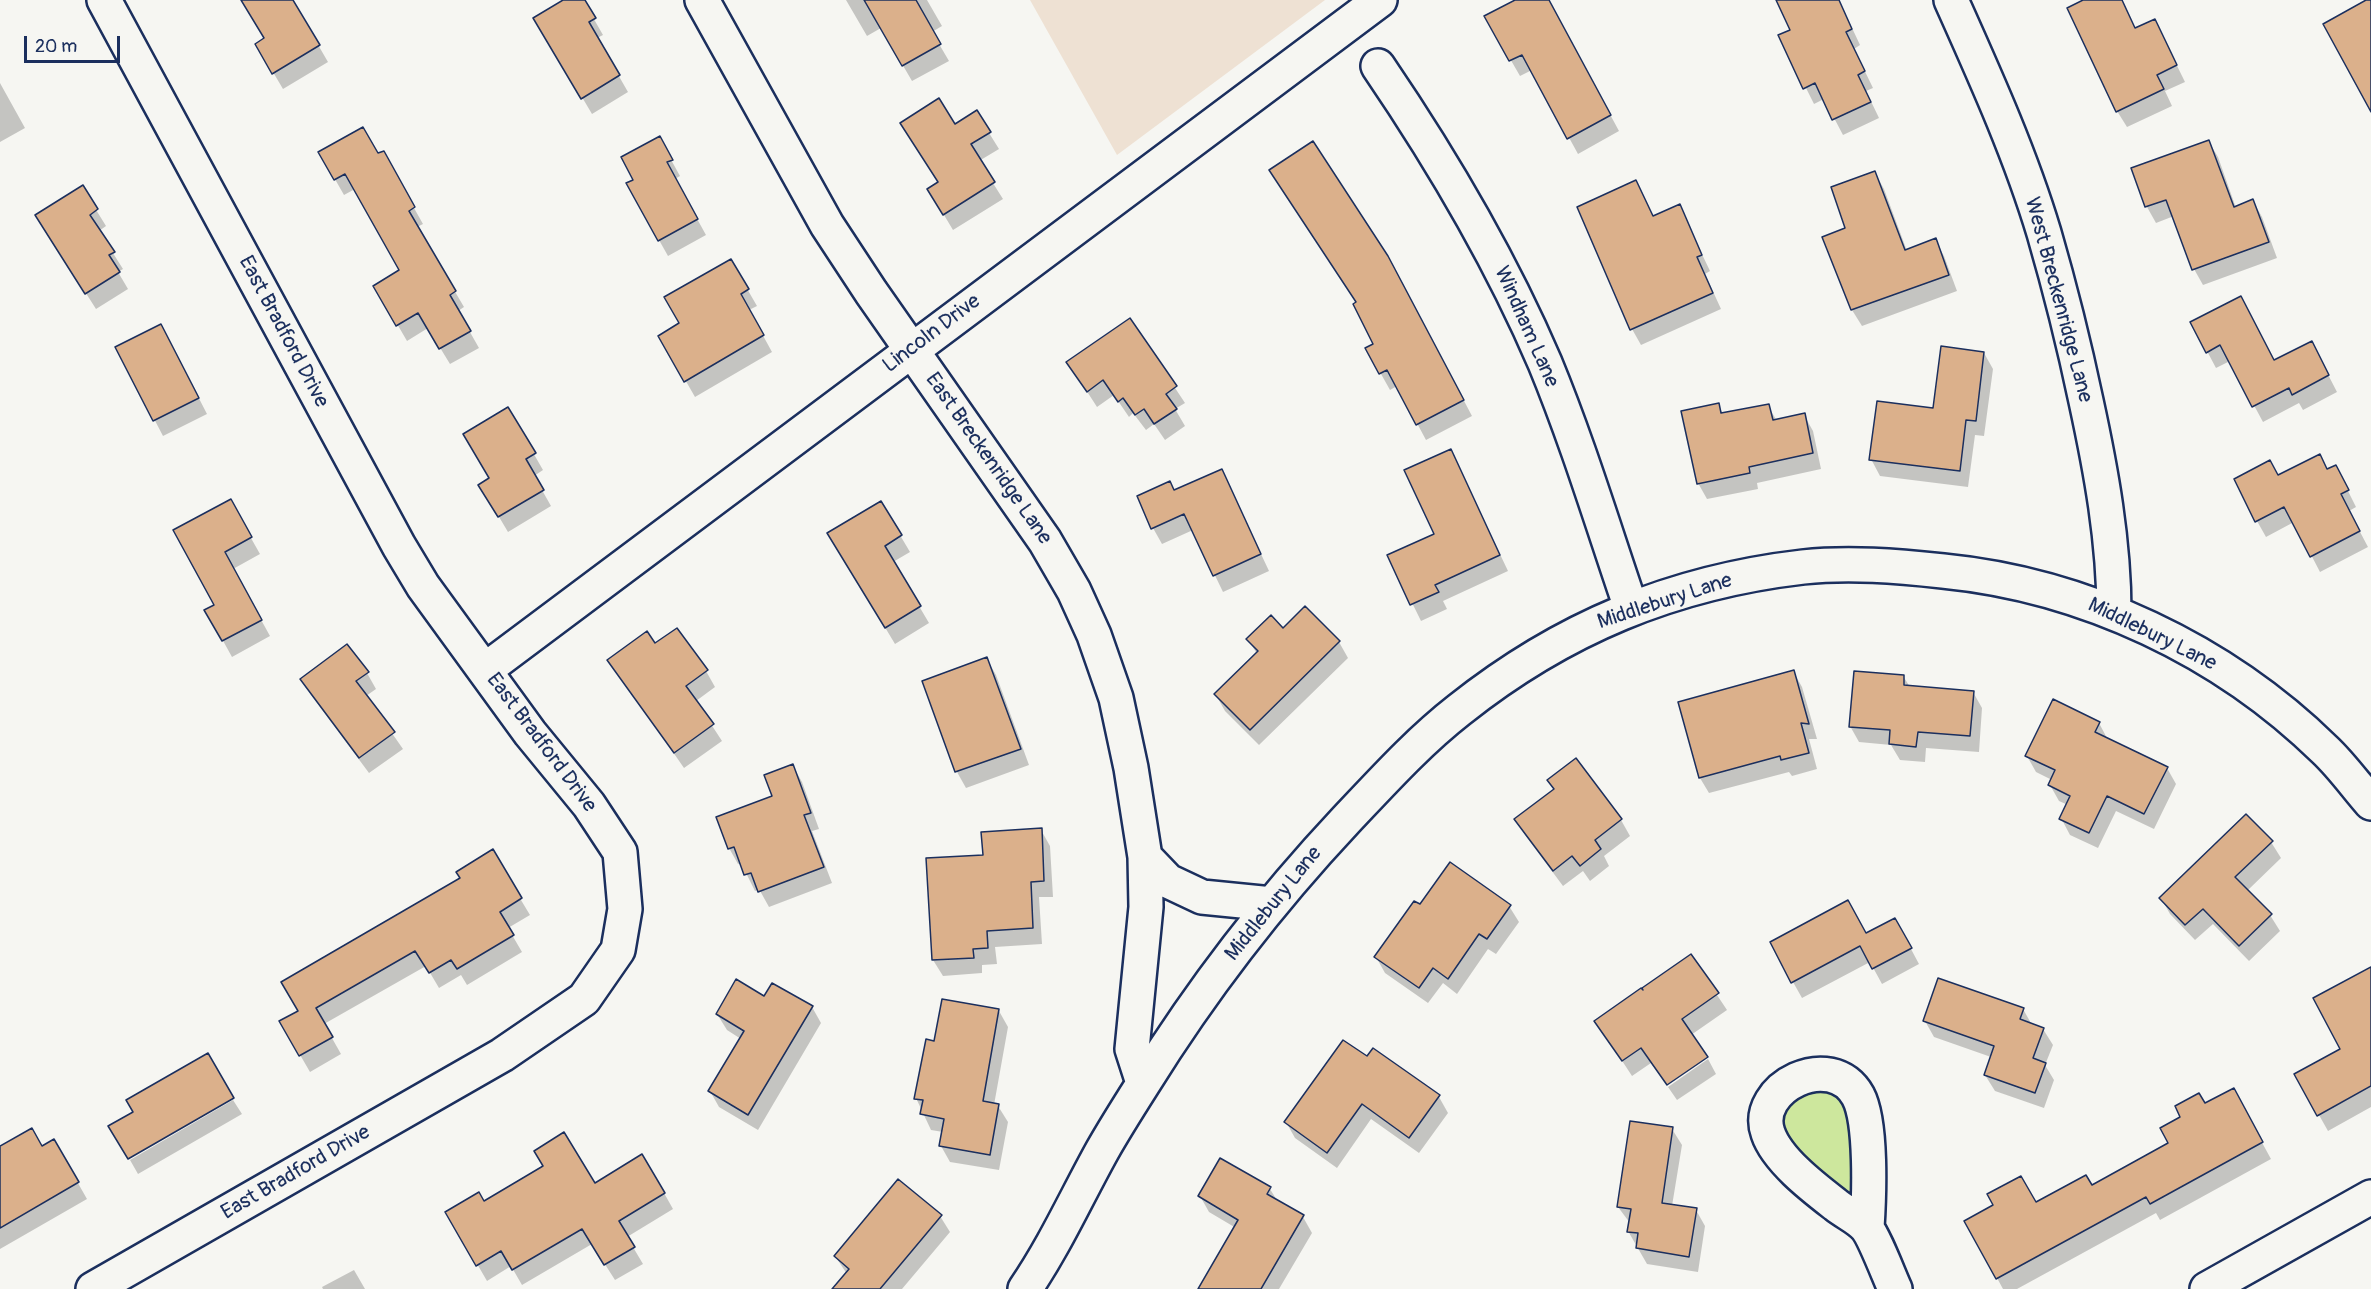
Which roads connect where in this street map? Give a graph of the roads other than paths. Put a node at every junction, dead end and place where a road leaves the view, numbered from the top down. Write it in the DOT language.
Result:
graph roads {
  1 [pos="104,0"];
  2 [pos="702,0"];
  3 [pos="1380,0"];
  4 [pos="1951,0"];
  5 [pos="1378,66"];
  6 [pos="911,349"];
  7 [pos="1631,608"];
  8 [pos="2114,613"];
  9 [pos="485,670"];
  10 [pos="2371,803"];
  11 [pos="1145,857"];
  12 [pos="1272,904"];
  13 [pos="1143,1083"];
  14 [pos="2371,1197"];
  15 [pos="1867,1228"];
  16 [pos="111,1285"];
  17 [pos="1025,1289"];
  18 [pos="1895,1289"];
  19 [pos="2207,1289"];
  1 -- 9 [label="street, East Bradford Drive"];
  2 -- 6 [label="street, East Breckenridge Lane"];
  3 -- 6 [label="street, Lincoln Drive"];
  4 -- 8 [label="street, West Breckenridge Lane"];
  5 -- 7 [label="street, Windham Lane"];
  6 -- 9 [label="street, Lincoln Drive"];
  6 -- 11 [label="street, East Breckenridge Lane"];
  7 -- 8 [label="street, Middlebury Lane"];
  7 -- 12 [label="street, Middlebury Lane"];
  8 -- 10 [label="street, Middlebury Lane"];
  9 -- 16 [label="street, East Bradford Drive"];
  11 -- 12 [label="street"];
  11 -- 13 [label="street, East Breckenridge Lane"];
  12 -- 13 [label="street, Middlebury Lane"];
  13 -- 17 [label="street, Middlebury Lane"];
  14 -- 19 [label="street"];
  15 -- 18 [label="street"];
}
